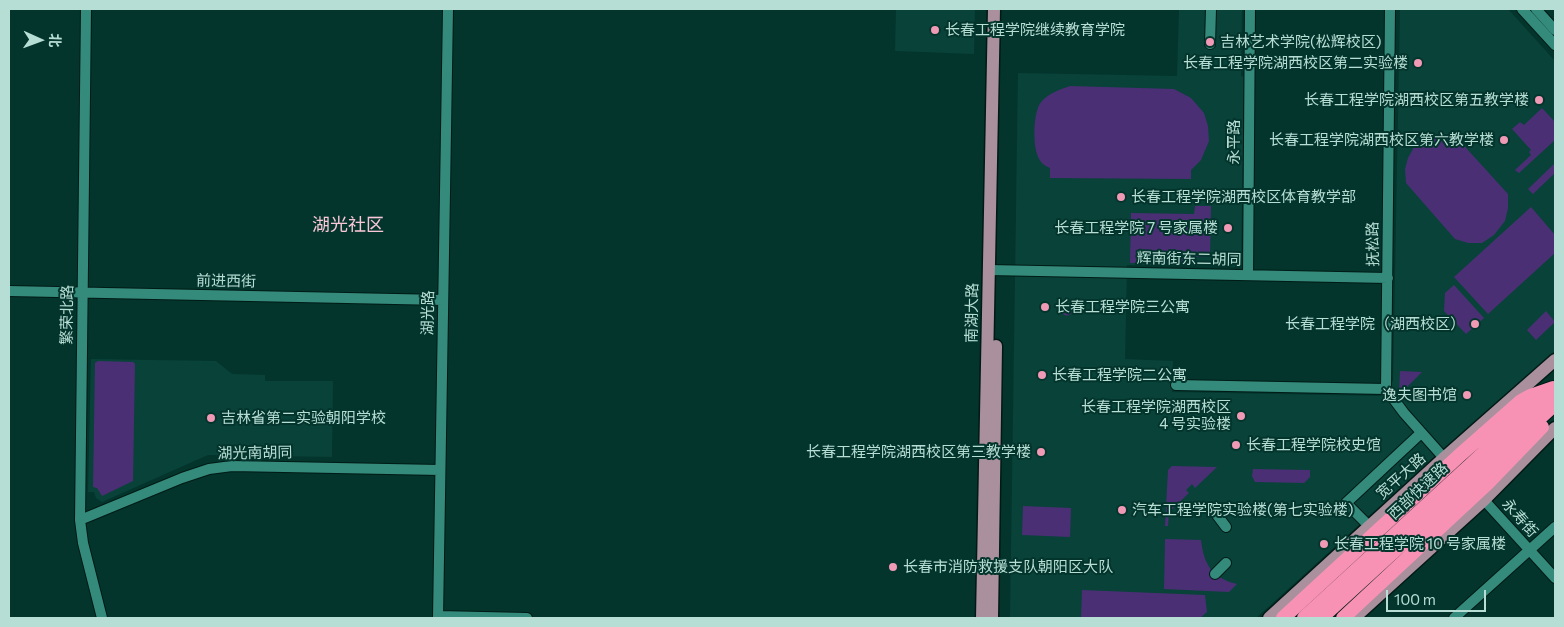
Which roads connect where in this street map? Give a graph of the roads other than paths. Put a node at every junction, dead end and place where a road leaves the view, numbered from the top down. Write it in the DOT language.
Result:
graph roads {
  1 [pos="86,9"];
  2 [pos="448,9"];
  3 [pos="994,9"];
  4 [pos="1001,9"];
  5 [pos="1211,9"];
  6 [pos="1250,9"];
  7 [pos="1390,9"];
  8 [pos="1522,9"];
  9 [pos="1536,9"];
  10 [pos="1553,23"];
  11 [pos="1210,44"];
  12 [pos="1555,45"];
  13 [pos="993,270"];
  14 [pos="1248,275"];
  15 [pos="1388,278"];
  16 [pos="9,292"];
  17 [pos="82,293"];
  18 [pos="443,300"];
  19 [pos="1555,360"];
  20 [pos="1176,385"];
  21 [pos="1554,388"];
  22 [pos="1386,389"];
  23 [pos="1555,404"];
  24 [pos="1555,408"];
  25 [pos="1555,428"];
  26 [pos="1421,433"];
  27 [pos="1444,458"];
  28 [pos="440,470"];
  29 [pos="1484,500"];
  30 [pos="1216,516"];
  31 [pos="80,520"];
  32 [pos="1365,522"];
  33 [pos="1226,526"];
  34 [pos="1555,527"];
  35 [pos="1530,550"];
  36 [pos="1226,563"];
  37 [pos="1215,574"];
  38 [pos="1555,578"];
  39 [pos="438,617"];
  40 [pos="1285,617"];
  41 [pos="102,618"];
  42 [pos="527,618"];
  43 [pos="982,618"];
  44 [pos="992,618"];
  45 [pos="1269,618"];
  46 [pos="1304,618"];
  47 [pos="1321,618"];
  48 [pos="1343,618"];
  49 [pos="1354,618"];
  50 [pos="1454,618"];
  1 -- 17 [label="street, 繁荣北路"];
  2 -- 18 [label="street, 湖光路"];
  3 -- 13 [label="main road, 南湖大路"];
  4 -- 13 [label="main road, 南湖大路"];
  5 -- 11 [label="street"];
  6 -- 14 [label="street, 永平路"];
  7 -- 15 [label="street, 抚松路"];
  8 -- 12 [label="street"];
  9 -- 10 [label="street"];
  13 -- 14 [label="street, 辉南街东二胡同"];
  13 -- 43 [label="main road, 南湖大路"];
  13 -- 44 [label="main road, 南湖大路"];
  14 -- 15 [label="street, 辉南街东二胡同"];
  15 -- 22 [label="street, 抚松路"];
  16 -- 17 [label="street, 前进西街"];
  17 -- 18 [label="street, 前进西街"];
  17 -- 31 [label="street, 繁荣北路"];
  18 -- 28 [label="street, 湖光路"];
  19 -- 27 [label="main road, 宽平大路"];
  20 -- 22 [label="street"];
  21 -- 40 [label="highway"];
  21 -- 46 [label="highway, 西部快速路"];
  22 -- 26 [label="street"];
  23 -- 47 [label="highway, 西部快速路"];
  24 -- 48 [label="highway"];
  25 -- 29 [label="main road"];
  26 -- 27 [label="street"];
  26 -- 32 [label="street"];
  27 -- 45 [label="main road, 宽平大路"];
  28 -- 31 [label="street, 湖光南胡同"];
  28 -- 39 [label="street, 湖光路"];
  29 -- 35 [label="street, 永寿街"];
  29 -- 49 [label="main road"];
  30 -- 33 [label="street"];
  31 -- 41 [label="street, 繁荣北路"];
  34 -- 35 [label="street"];
  35 -- 38 [label="street, 永寿街"];
  35 -- 50 [label="street"];
  36 -- 37 [label="street"];
  39 -- 42 [label="street"];
}
